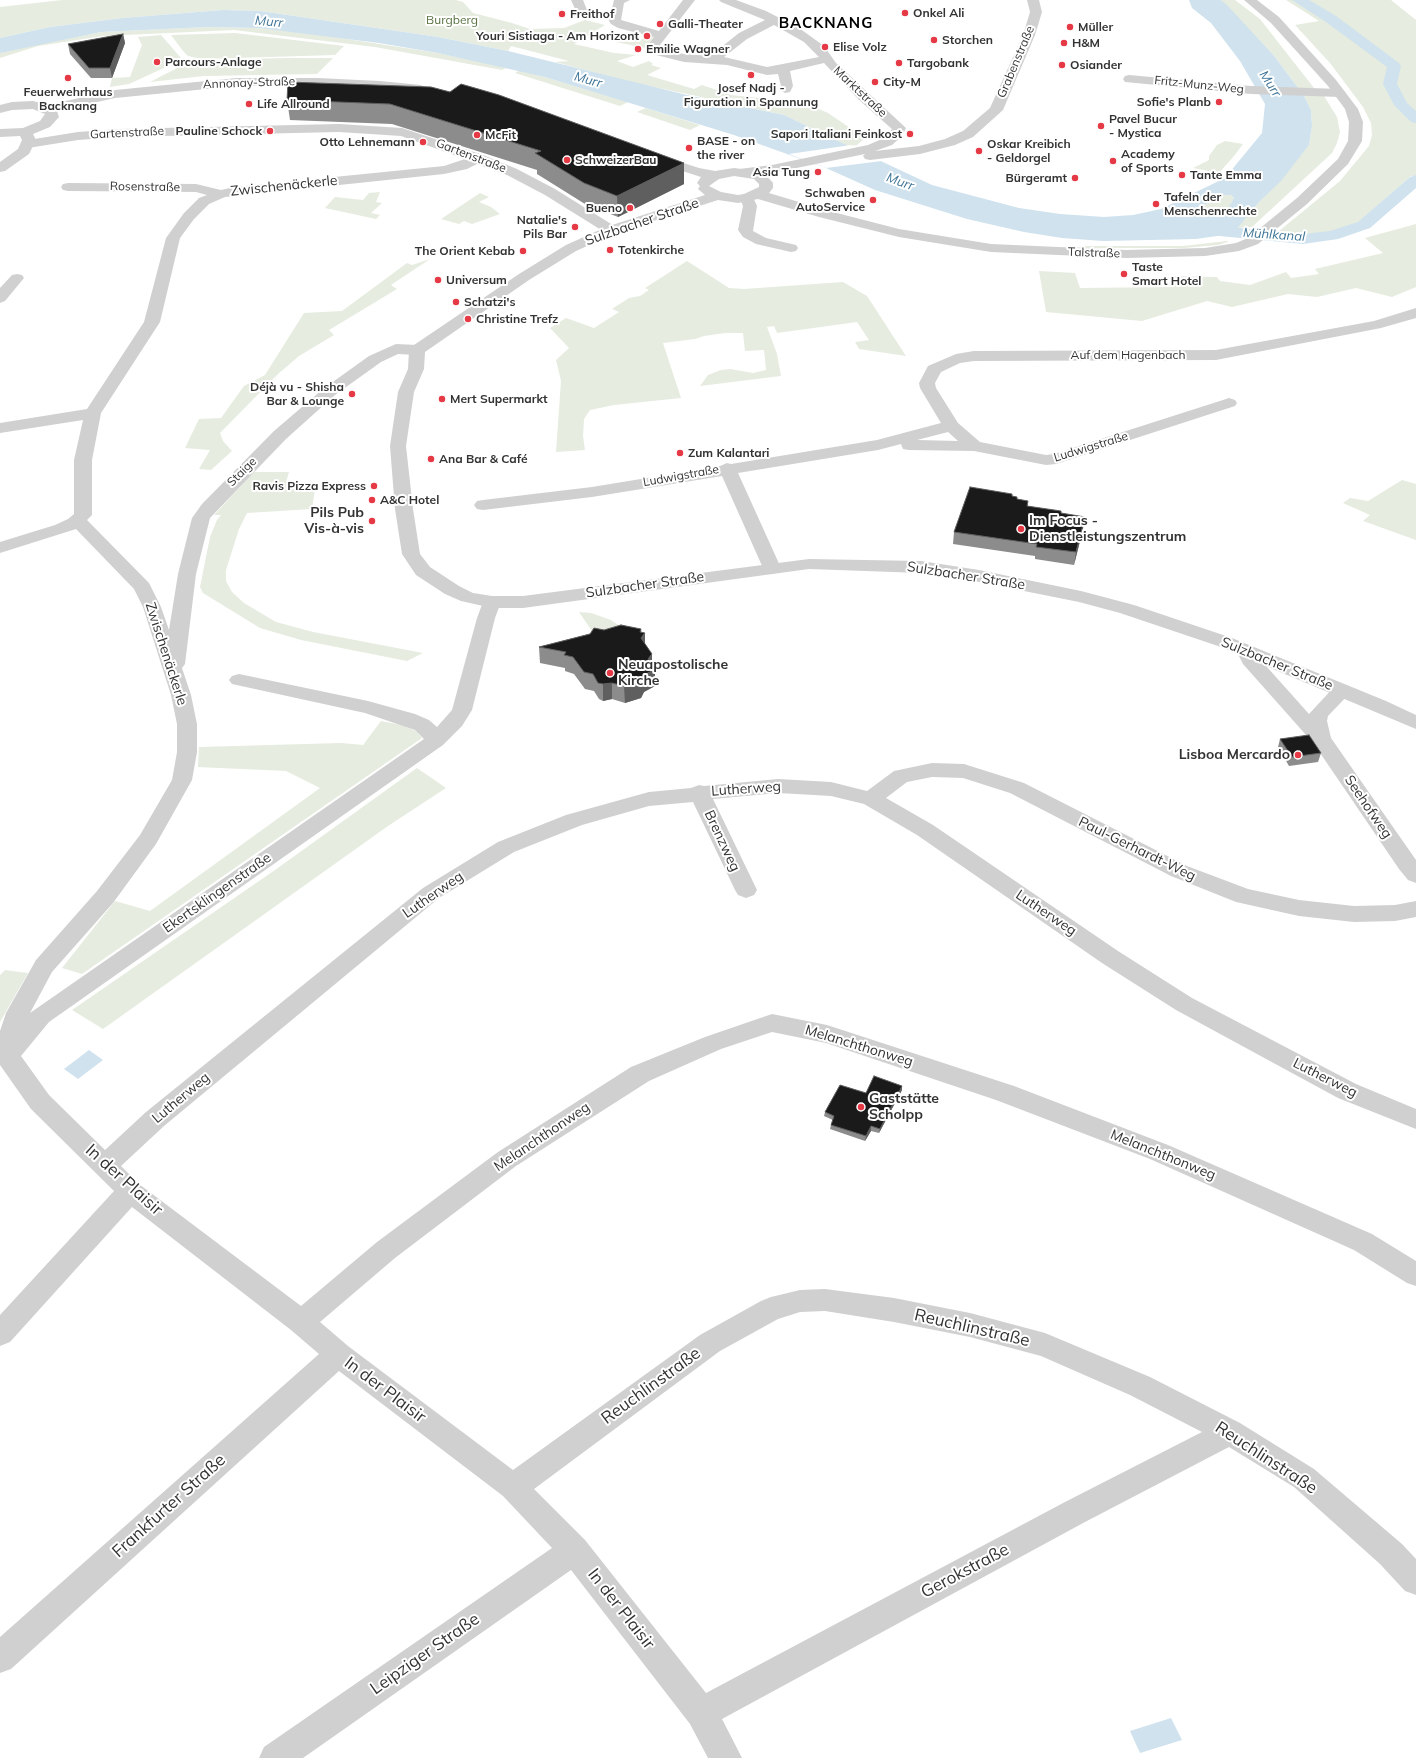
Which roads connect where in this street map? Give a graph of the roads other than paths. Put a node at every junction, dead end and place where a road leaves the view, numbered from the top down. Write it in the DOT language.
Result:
graph roads {
  1 [pos="621,0"];
  2 [pos="689,0"];
  3 [pos="725,0"];
  4 [pos="1033,0"];
  5 [pos="1250,0"];
  6 [pos="775,20"];
  7 [pos="664,32"];
  8 [pos="827,58"];
  9 [pos="714,59"];
  10 [pos="783,69"];
  11 [pos="1129,79"];
  12 [pos="785,89"];
  13 [pos="437,92"];
  14 [pos="1340,93"];
  15 [pos="0,109"];
  16 [pos="48,109"];
  17 [pos="0,133"];
  18 [pos="27,138"];
  19 [pos="869,153"];
  20 [pos="478,158"];
  21 [pos="811,163"];
  22 [pos="0,168"];
  23 [pos="744,172"];
  24 [pos="715,175"];
  25 [pos="704,185"];
  26 [pos="68,187"];
  27 [pos="757,192"];
  28 [pos="221,194"];
  29 [pos="717,196"];
  30 [pos="611,230"];
  31 [pos="791,248"];
  32 [pos="17,278"];
  33 [pos="0,298"];
  34 [pos="1416,313"];
  35 [pos="417,350"];
  36 [pos="1229,404"];
  37 [pos="92,413"];
  38 [pos="951,426"];
  39 [pos="0,428"];
  40 [pos="878,445"];
  41 [pos="974,446"];
  42 [pos="727,468"];
  43 [pos="483,505"];
  44 [pos="78,521"];
  45 [pos="0,548"];
  46 [pos="772,568"];
  47 [pos="492,602"];
  48 [pos="1251,653"];
  49 [pos="175,673"];
  50 [pos="239,680"];
  51 [pos="1342,690"];
  52 [pos="1416,723"];
  53 [pos="1321,739"];
  54 [pos="436,740"];
  55 [pos="699,792"];
  56 [pos="871,799"];
  57 [pos="1416,875"];
  58 [pos="746,890"];
  59 [pos="1416,909"];
  60 [pos="7,1056"];
  61 [pos="1416,1119"];
  62 [pos="106,1165"];
  63 [pos="130,1191"];
  64 [pos="1416,1275"];
  65 [pos="301,1322"];
  66 [pos="0,1334"];
  67 [pos="338,1354"];
  68 [pos="1230,1432"];
  69 [pos="513,1487"];
  70 [pos="574,1550"];
  71 [pos="1416,1581"];
  72 [pos="0,1658"];
  73 [pos="701,1713"];
  74 [pos="275,1758"];
  75 [pos="726,1758"];
  1 -- 7 [label="street"];
  2 -- 7 [label="street"];
  3 -- 6 [label="street, Marktstraße"];
  4 -- 19 [label="street, Grabenstraße"];
  5 -- 14 [label="street, Talstraße"];
  6 -- 8 [label="street, Marktstraße"];
  6 -- 9 [label="street"];
  7 -- 9 [label="street"];
  8 -- 10 [label="street"];
  8 -- 19 [label="street, Marktstraße"];
  9 -- 10 [label="street"];
  10 -- 12 [label="street"];
  11 -- 14 [label="street, Fritz-Munz-Weg"];
  13 -- 16 [label="street, Annonay-Straße"];
  14 -- 27 [label="street, Talstraße"];
  15 -- 16 [label="street"];
  16 -- 18 [label="street"];
  17 -- 18 [label="street"];
  18 -- 20 [label="street, Gartenstraße"];
  18 -- 22 [label="street"];
  19 -- 21 [label="street"];
  20 -- 28 [label="street, Zwischenäckerle"];
  20 -- 30 [label="street, Gartenstraße"];
  21 -- 23 [label="street"];
  21 -- 27 [label="street"];
  23 -- 24 [label="street"];
  23 -- 27 [label="street"];
  24 -- 25 [label="street"];
  24 -- 25 [label="street"];
  25 -- 29 [label="street"];
  26 -- 28 [label="street, Rosenstraße"];
  27 -- 29 [label="street"];
  27 -- 31 [label="street"];
  28 -- 37 [label="street, Zwischenäckerle"];
  29 -- 30 [label="street, Sulzbacher Straße"];
  30 -- 35 [label="street, Sulzbacher Straße"];
  32 -- 33 [label="street"];
  34 -- 38 [label="street, Auf dem Hagenbach"];
  35 -- 47 [label="street, Sulzbacher Straße"];
  35 -- 49 [label="street, Staige"];
  36 -- 41 [label="street, Ludwigstraße"];
  37 -- 39 [label="street"];
  37 -- 44 [label="street, Zwischenäckerle"];
  38 -- 40 [label="street, Ludwigstraße"];
  38 -- 41 [label="street, Auf dem Hagenbach"];
  40 -- 41 [label="street, Ludwigstraße"];
  40 -- 42 [label="street, Ludwigstraße"];
  42 -- 43 [label="street, Ludwigstraße"];
  42 -- 46 [label="street"];
  44 -- 45 [label="street"];
  44 -- 49 [label="street, Zwischenäckerle"];
  46 -- 47 [label="street, Sulzbacher Straße"];
  46 -- 48 [label="street, Sulzbacher Straße"];
  47 -- 54 [label="street, Ekertsklingenstraße"];
  48 -- 51 [label="street, Sulzbacher Straße"];
  48 -- 53 [label="street, Seehofweg"];
  49 -- 60 [label="street, Zwischenäckerle"];
  50 -- 54 [label="street"];
  51 -- 52 [label="street, Sulzbacher Straße"];
  51 -- 53 [label="street, Seehofweg"];
  53 -- 57 [label="street, Seehofweg"];
  54 -- 60 [label="street, Ekertsklingenstraße"];
  55 -- 56 [label="street, Lutherweg"];
  55 -- 58 [label="street, Brenzweg"];
  55 -- 62 [label="street, Lutherweg"];
  56 -- 59 [label="street, Paul-Gerhardt-Weg"];
  56 -- 61 [label="street, Lutherweg"];
  60 -- 62 [label="street, In der Plaisir"];
  62 -- 63 [label="street, In der Plaisir"];
  63 -- 65 [label="street, In der Plaisir"];
  63 -- 66 [label="street"];
  64 -- 65 [label="street, Melanchthonweg"];
  65 -- 67 [label="street, In der Plaisir"];
  67 -- 69 [label="street, In der Plaisir"];
  67 -- 72 [label="street, Frankfurter Straße"];
  68 -- 69 [label="street, Reuchlinstraße"];
  68 -- 71 [label="street, Reuchlinstraße"];
  68 -- 73 [label="street, Gerokstraße"];
  69 -- 70 [label="street, In der Plaisir"];
  70 -- 73 [label="street, In der Plaisir"];
  70 -- 74 [label="street, Leipziger Straße"];
  73 -- 75 [label="street, In der Plaisir"];
}
